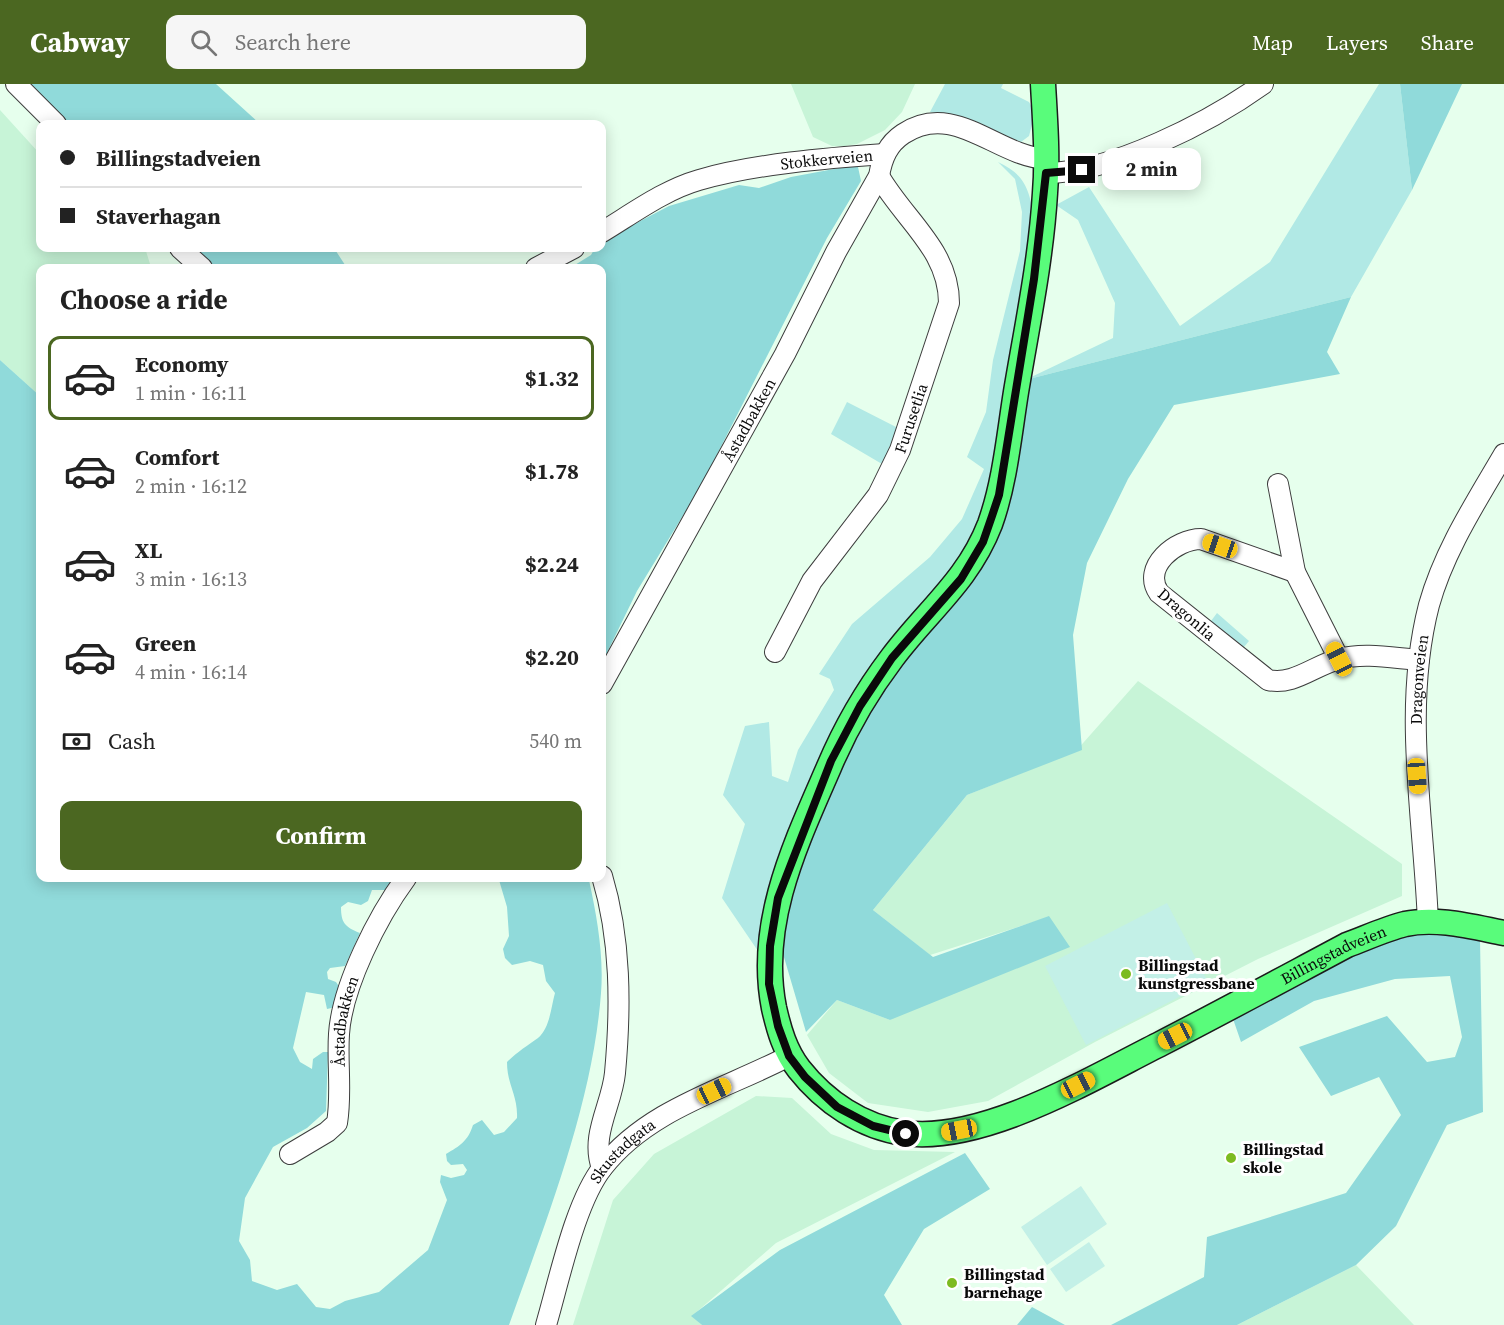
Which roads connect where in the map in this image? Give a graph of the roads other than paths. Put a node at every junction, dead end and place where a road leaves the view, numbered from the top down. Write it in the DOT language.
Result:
graph roads {
  1 [pos="16,84"];
  2 [pos="1043,84"];
  3 [pos="1263,84"];
  4 [pos="52,120"];
  5 [pos="885,154"];
  6 [pos="1046,166"];
  7 [pos="879,176"];
  8 [pos="606,230"];
  9 [pos="184,252"];
  10 [pos="566,252"];
  11 [pos="198,264"];
  12 [pos="544,264"];
  13 [pos="1504,454"];
  14 [pos="1278,484"];
  15 [pos="1295,572"];
  16 [pos="775,652"];
  17 [pos="1339,659"];
  18 [pos="1419,660"];
  19 [pos="606,677"];
  20 [pos="404,882"];
  21 [pos="604,882"];
  22 [pos="1428,923"];
  23 [pos="1504,933"];
  24 [pos="789,1056"];
  25 [pos="290,1154"];
  26 [pos="602,1167"];
  27 [pos="546,1325"];
  1 -- 4 [label="street"];
  2 -- 6 [label="main road, Billingstadveien"];
  3 -- 6 [label="street, Stokkerveien"];
  5 -- 6 [label="street, Stokkerveien"];
  5 -- 7 [label="street, Åstadbakken"];
  5 -- 8 [label="street, Stokkerveien"];
  6 -- 24 [label="main road, Billingstadveien"];
  7 -- 16 [label="street, Furusetlia"];
  7 -- 19 [label="street, Åstadbakken"];
  9 -- 11 [label="street"];
  10 -- 12 [label="street"];
  13 -- 18 [label="street, Dragonveien"];
  14 -- 15 [label="street"];
  15 -- 17 [label="street"];
  15 -- 17 [label="street, Dragonlia"];
  17 -- 18 [label="street, Dragonlia"];
  18 -- 22 [label="street, Dragonveien"];
  20 -- 25 [label="street, Åstadbakken"];
  21 -- 26 [label="street"];
  22 -- 23 [label="main road, Billingstadveien"];
  22 -- 24 [label="main road, Billingstadveien"];
  24 -- 26 [label="street, Skustadgata"];
  26 -- 27 [label="street, Skustadgata"];
}
